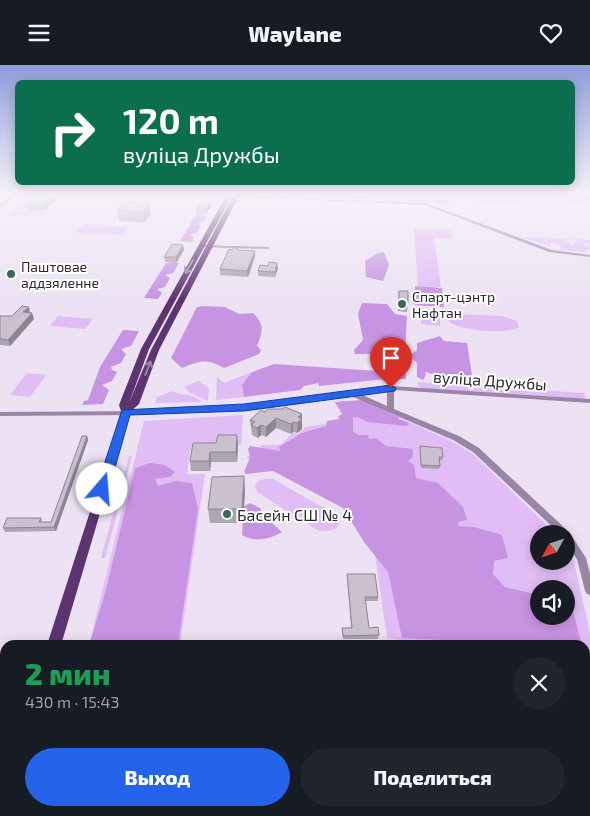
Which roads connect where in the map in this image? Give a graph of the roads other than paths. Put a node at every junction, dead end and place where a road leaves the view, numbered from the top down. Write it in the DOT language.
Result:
graph roads {
  1 [pos="212,229"];
  2 [pos="218,229"];
  3 [pos="493,229"];
  4 [pos="201,246"];
  5 [pos="210,246"];
  6 [pos="268,248"];
  7 [pos="590,256"];
  8 [pos="391,388"];
  9 [pos="351,393"];
  10 [pos="590,401"];
  11 [pos="390,410"];
  12 [pos="126,411"];
  13 [pos="0,414"];
  14 [pos="556,525"];
  15 [pos="575,548"];
  16 [pos="590,591"];
  17 [pos="56,640"];
  1 -- 4 [label="main road"];
  2 -- 5 [label="main road"];
  3 -- 7 [label="street"];
  4 -- 5 [label="street"];
  4 -- 12 [label="main road, one-way"];
  5 -- 6 [label="street"];
  12 -- 5 [label="main road, one-way"];
  8 -- 9 [label="street, вуліца Дружбы"];
  8 -- 10 [label="street, вуліца Дружбы"];
  8 -- 11 [label="street"];
  9 -- 11 [label="street"];
  9 -- 12 [label="street, вуліца Дружбы"];
  11 -- 14 [label="street"];
  12 -- 13 [label="street, вуліца Дружбы"];
  12 -- 17 [label="main road"];
  15 -- 16 [label="street"];
}
